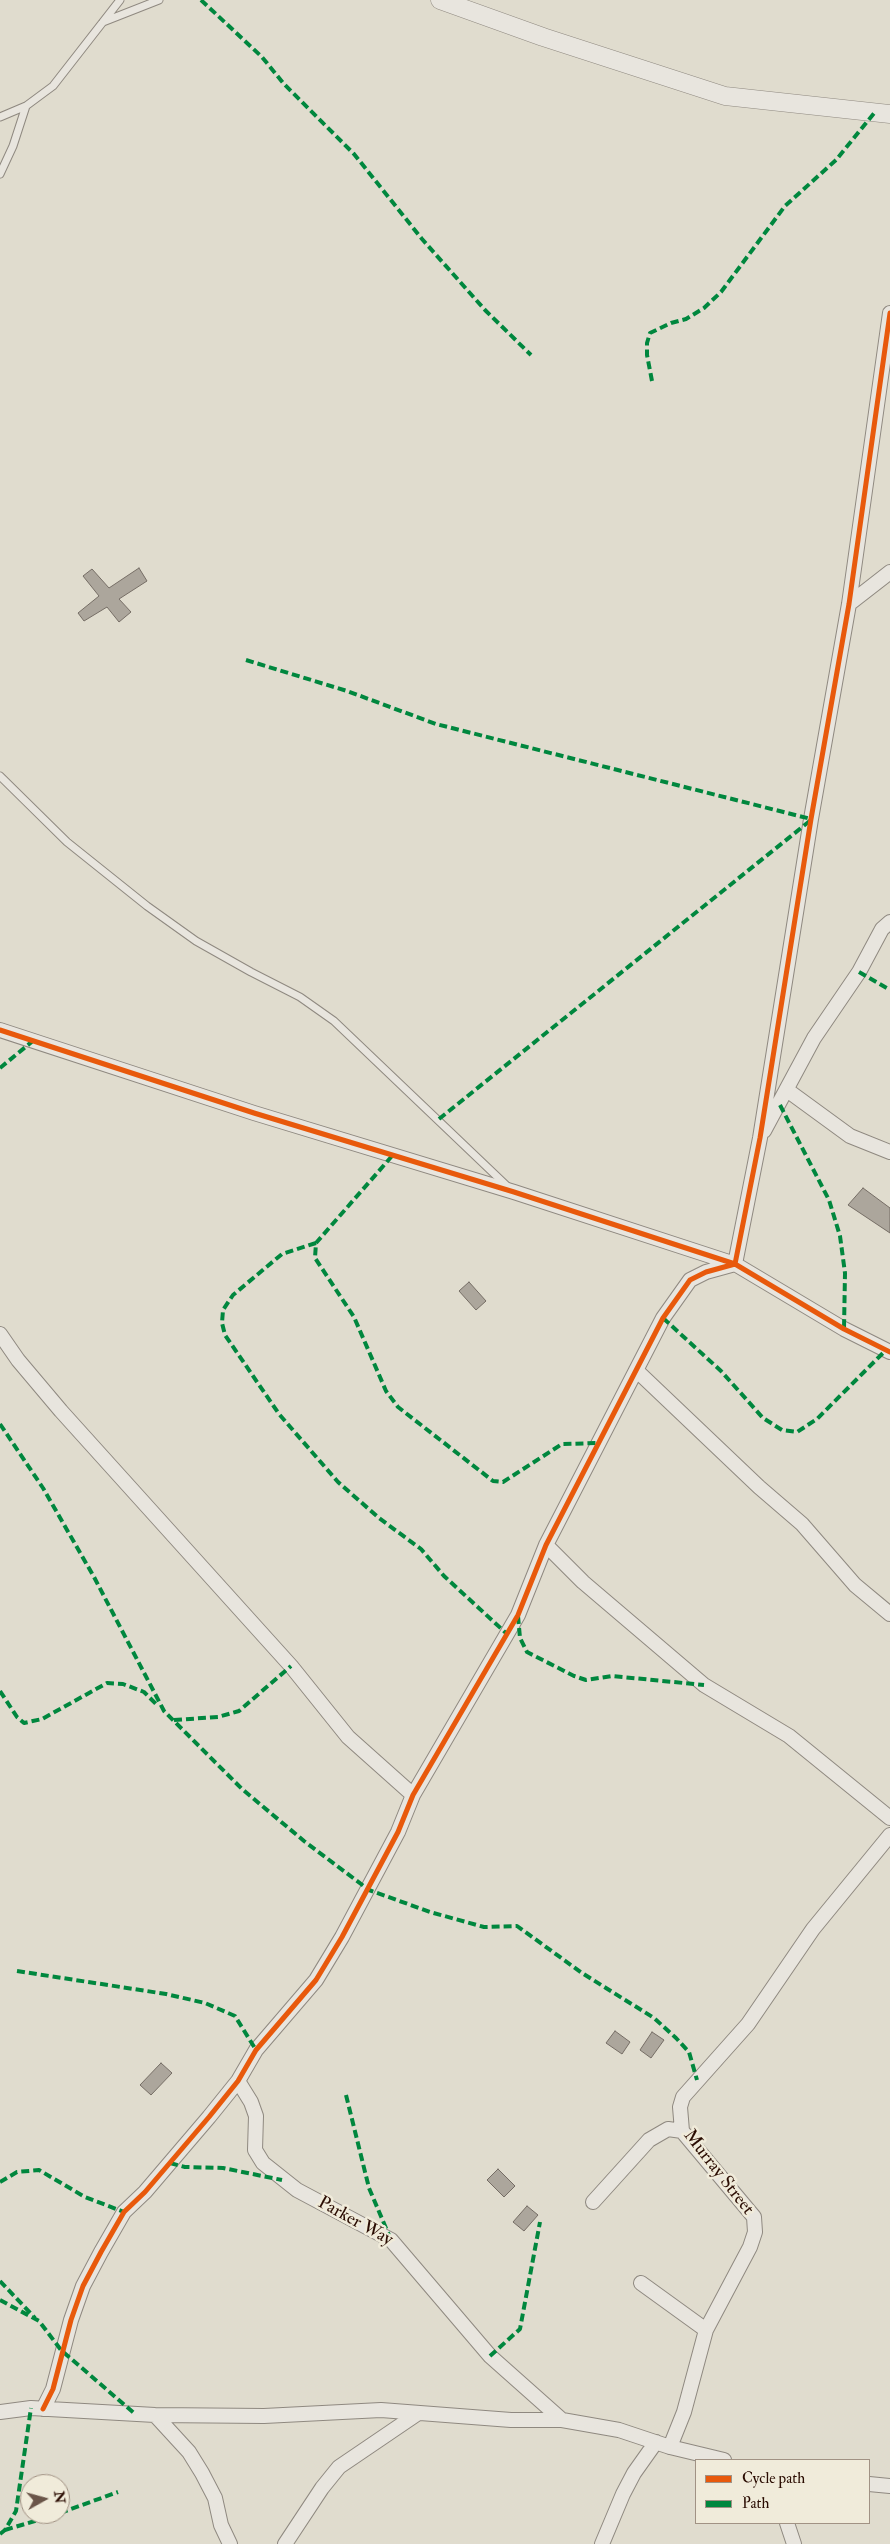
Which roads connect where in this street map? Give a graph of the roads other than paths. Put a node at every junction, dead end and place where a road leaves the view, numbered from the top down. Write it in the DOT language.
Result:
graph roads {
  1 [pos="120,0"];
  2 [pos="159,0"];
  3 [pos="440,0"];
  4 [pos="103,22"];
  5 [pos="26,106"];
  6 [pos="890,114"];
  7 [pos="0,117"];
  8 [pos="0,174"];
  9 [pos="890,313"];
  10 [pos="890,572"];
  11 [pos="849,604"];
  12 [pos="0,776"];
  13 [pos="890,922"];
  14 [pos="0,1030"];
  15 [pos="788,1090"];
  16 [pos="760,1138"];
  17 [pos="890,1152"];
  18 [pos="514,1192"];
  19 [pos="735,1264"];
  20 [pos="0,1334"];
  21 [pos="890,1352"];
  22 [pos="636,1370"];
  23 [pos="546,1545"];
  24 [pos="890,1614"];
  25 [pos="413,1795"];
  26 [pos="890,1818"];
  27 [pos="890,1835"];
  28 [pos="238,2081"];
  29 [pos="682,2131"];
  30 [pos="593,2202"];
  31 [pos="641,2283"];
  32 [pos="706,2330"];
  33 [pos="43,2408"];
  34 [pos="0,2412"];
  35 [pos="417,2414"];
  36 [pos="155,2415"];
  37 [pos="562,2420"];
  38 [pos="656,2442"];
  39 [pos="670,2447"];
  40 [pos="720,2459"];
  41 [pos="870,2484"];
  42 [pos="890,2486"];
  43 [pos="787,2524"];
  44 [pos="230,2544"];
  45 [pos="285,2544"];
  46 [pos="602,2544"];
  47 [pos="794,2544"];
  1 -- 4 [label="lane"];
  2 -- 4 [label="lane"];
  3 -- 6 [label="street"];
  4 -- 5 [label="lane"];
  5 -- 7 [label="lane"];
  5 -- 8 [label="lane"];
  9 -- 11 [label="street"];
  10 -- 11 [label="street"];
  11 -- 16 [label="street"];
  12 -- 18 [label="lane"];
  13 -- 15 [label="street"];
  14 -- 18 [label="street"];
  15 -- 16 [label="street"];
  15 -- 17 [label="street"];
  16 -- 19 [label="street"];
  18 -- 19 [label="street"];
  19 -- 21 [label="street"];
  19 -- 22 [label="street"];
  20 -- 25 [label="street"];
  22 -- 23 [label="street"];
  22 -- 24 [label="street"];
  23 -- 25 [label="street"];
  23 -- 26 [label="street"];
  25 -- 28 [label="street"];
  27 -- 29 [label="street, Murray Street"];
  28 -- 33 [label="street"];
  28 -- 37 [label="street, Parker Way"];
  29 -- 30 [label="street"];
  29 -- 32 [label="street, Murray Street"];
  31 -- 32 [label="street"];
  32 -- 39 [label="street, Murray Street"];
  33 -- 34 [label="street"];
  33 -- 36 [label="street"];
  35 -- 36 [label="street"];
  35 -- 37 [label="street"];
  35 -- 45 [label="street"];
  36 -- 44 [label="street"];
  37 -- 38 [label="street"];
  38 -- 39 [label="street"];
  38 -- 46 [label="street"];
  39 -- 40 [label="street"];
  41 -- 42 [label="street"];
  43 -- 47 [label="street"];
}
